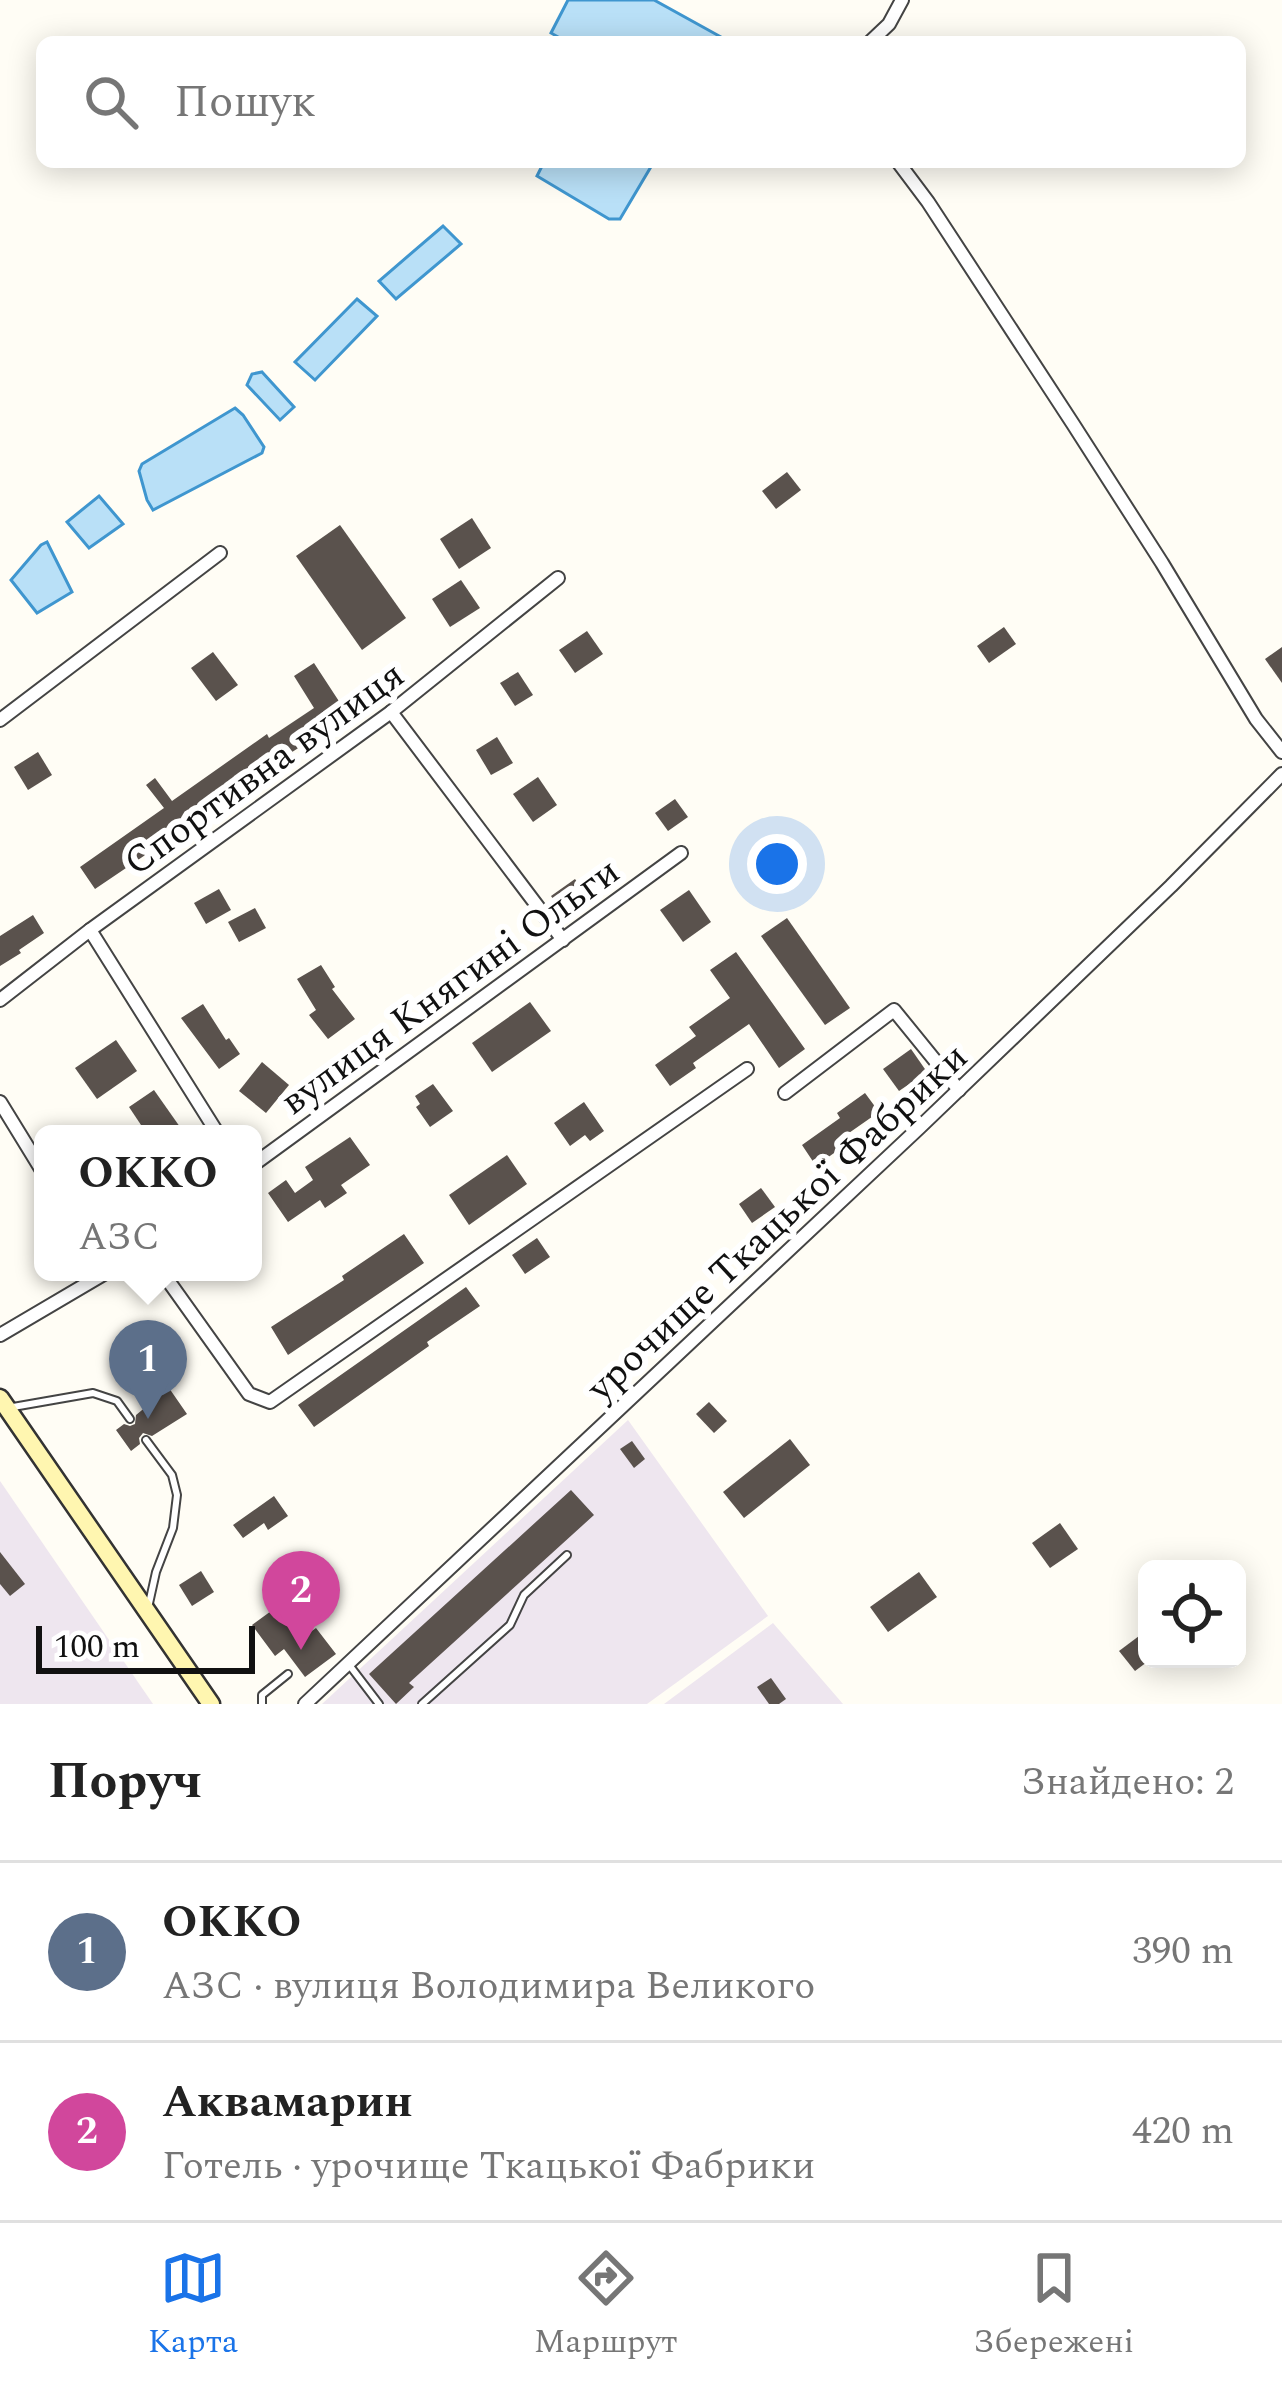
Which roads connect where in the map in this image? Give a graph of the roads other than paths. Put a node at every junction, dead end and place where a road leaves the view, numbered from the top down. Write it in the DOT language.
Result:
graph roads {
  1 [pos="902,0"];
  2 [pos="876,36"];
  3 [pos="902,168"];
  4 [pos="220,553"];
  5 [pos="558,578"];
  6 [pos="391,712"];
  7 [pos="0,719"];
  8 [pos="1280,750"];
  9 [pos="1282,774"];
  10 [pos="681,854"];
  11 [pos="90,930"];
  12 [pos="563,940"];
  13 [pos="0,1000"];
  14 [pos="747,1069"];
  15 [pos="958,1090"];
  16 [pos="785,1094"];
  17 [pos="0,1102"];
  18 [pos="212,1125"];
  19 [pos="34,1157"];
  20 [pos="262,1158"];
  21 [pos="91,1281"];
  22 [pos="169,1281"];
  23 [pos="0,1336"];
  24 [pos="4,1403"];
  25 [pos="130,1419"];
  26 [pos="146,1440"];
  27 [pos="567,1556"];
  28 [pos="147,1611"];
  29 [pos="348,1664"];
  30 [pos="288,1674"];
  31 [pos="211,1704"];
  32 [pos="262,1704"];
  33 [pos="305,1704"];
  34 [pos="380,1704"];
  35 [pos="422,1704"];
  1 -- 2 [label="street"];
  3 -- 8 [label="street"];
  4 -- 7 [label="street"];
  5 -- 6 [label="street, Спортивна вулиця"];
  6 -- 11 [label="street, Спортивна вулиця"];
  6 -- 12 [label="street"];
  9 -- 15 [label="street, урочище Ткацької Фабрики"];
  10 -- 12 [label="street, вулиця Княгині Ольги"];
  11 -- 13 [label="street, Спортивна вулиця"];
  11 -- 18 [label="street"];
  12 -- 20 [label="street, вулиця Княгині Ольги"];
  14 -- 22 [label="street"];
  15 -- 16 [label="street"];
  15 -- 29 [label="street, урочище Ткацької Фабрики"];
  17 -- 19 [label="street"];
  21 -- 23 [label="street"];
  24 -- 25 [label="lane"];
  24 -- 28 [label="main road"];
  26 -- 28 [label="lane"];
  27 -- 35 [label="lane"];
  28 -- 31 [label="main road"];
  29 -- 33 [label="street, урочище Ткацької Фабрики"];
  29 -- 34 [label="lane"];
  30 -- 32 [label="lane"];
}
